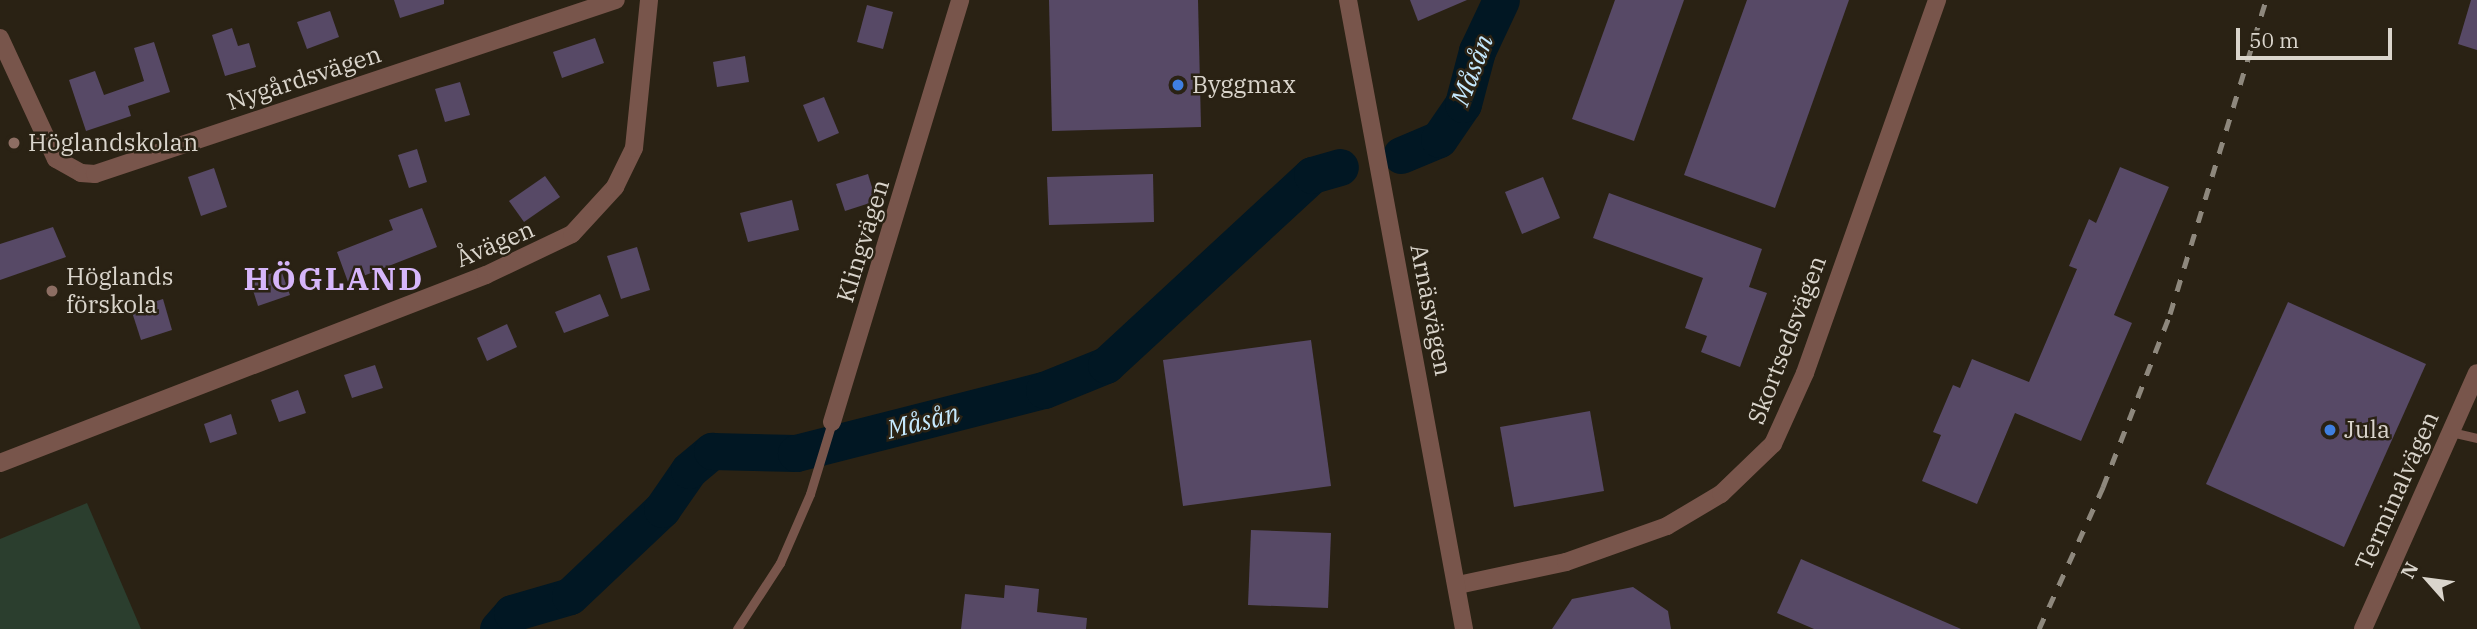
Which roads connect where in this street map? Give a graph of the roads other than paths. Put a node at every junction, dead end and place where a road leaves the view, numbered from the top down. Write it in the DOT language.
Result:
graph roads {
  1 [pos="616,0"];
  2 [pos="649,0"];
  3 [pos="960,0"];
  4 [pos="1348,0"];
  5 [pos="1937,0"];
  6 [pos="0,38"];
  7 [pos="2477,373"];
  8 [pos="832,422"];
  9 [pos="2451,432"];
  10 [pos="2477,438"];
  11 [pos="0,463"];
  12 [pos="1458,585"];
  13 [pos="737,629"];
  14 [pos="1464,629"];
  15 [pos="2363,629"];
  1 -- 6 [label="street, Nygårdsvägen"];
  2 -- 11 [label="street, Åvägen"];
  3 -- 8 [label="street, Klingvägen"];
  4 -- 12 [label="street, Arnäsvägen"];
  5 -- 12 [label="street, Skortsedsvägen"];
  7 -- 9 [label="street, Terminalvägen"];
  8 -- 13 [label="lane, Klingvägen"];
  9 -- 10 [label="lane"];
  9 -- 15 [label="street, Terminalvägen"];
  12 -- 14 [label="street, Arnäsvägen"];
}
